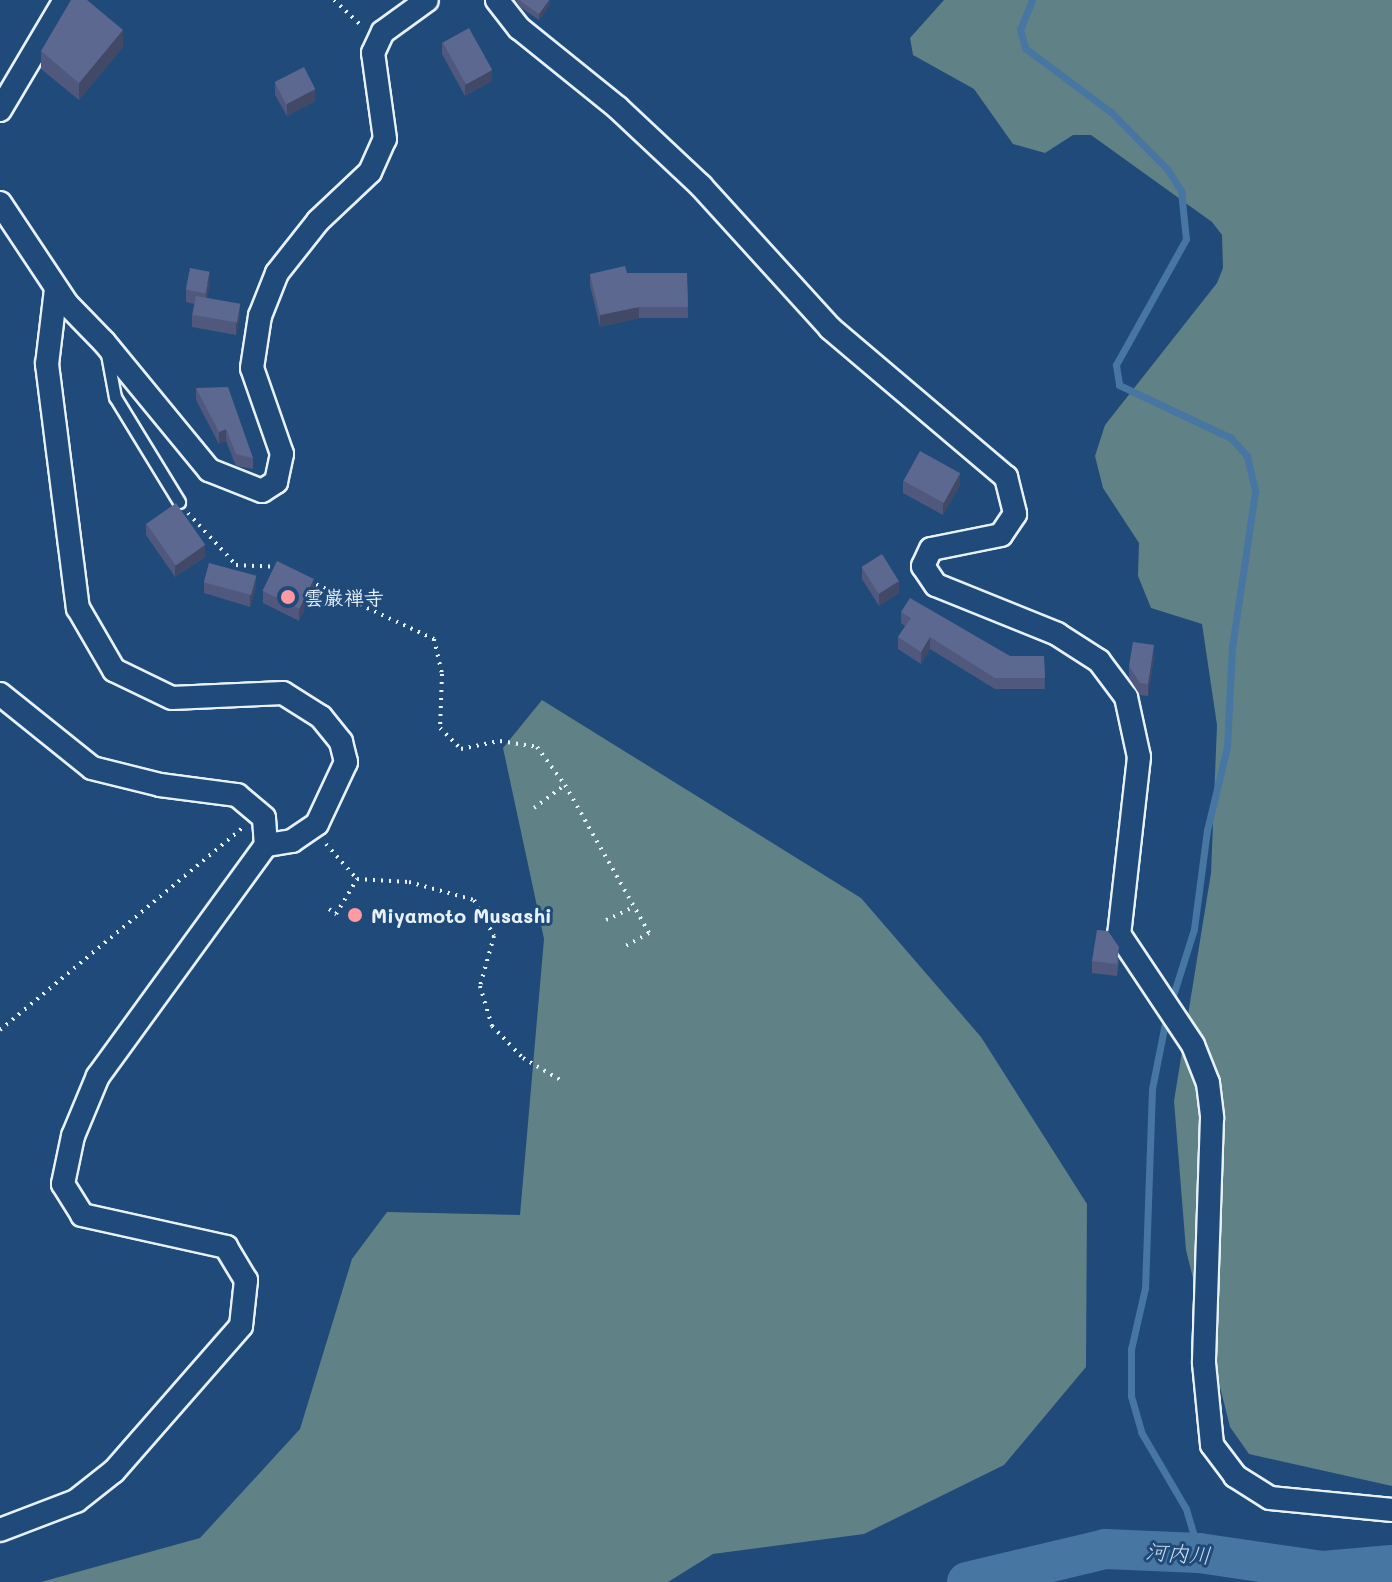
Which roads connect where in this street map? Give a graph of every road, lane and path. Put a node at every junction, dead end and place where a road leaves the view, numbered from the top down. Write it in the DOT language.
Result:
graph roads {
  1 [pos="65,0"];
  2 [pos="334,0"];
  3 [pos="427,0"];
  4 [pos="497,0"];
  5 [pos="383,32"];
  6 [pos="0,110"];
  7 [pos="0,203"];
  8 [pos="56,289"];
  9 [pos="104,342"];
  10 [pos="179,502"];
  11 [pos="286,570"];
  12 [pos="298,576"];
  13 [pos="0,694"];
  14 [pos="565,785"];
  15 [pos="534,808"];
  16 [pos="264,818"];
  17 [pos="317,824"];
  18 [pos="266,845"];
  19 [pos="357,879"];
  20 [pos="634,907"];
  21 [pos="329,909"];
  22 [pos="606,920"];
  23 [pos="624,947"];
  24 [pos="0,1030"];
  25 [pos="562,1081"];
  26 [pos="1392,1510"];
  27 [pos="0,1530"];
  1 -- 6 [label="street"];
  2 -- 5 [label="path"];
  3 -- 5 [label="street"];
  4 -- 26 [label="street"];
  5 -- 9 [label="street"];
  7 -- 8 [label="street"];
  8 -- 9 [label="street"];
  8 -- 17 [label="street"];
  9 -- 10 [label="lane"];
  10 -- 11 [label="path"];
  12 -- 14 [label="path"];
  13 -- 16 [label="street"];
  14 -- 15 [label="path"];
  14 -- 20 [label="path"];
  16 -- 18 [label="street"];
  16 -- 24 [label="path"];
  17 -- 18 [label="street"];
  17 -- 19 [label="path"];
  18 -- 27 [label="street"];
  19 -- 21 [label="path"];
  19 -- 25 [label="path"];
  20 -- 22 [label="path"];
  20 -- 23 [label="path"];
}
